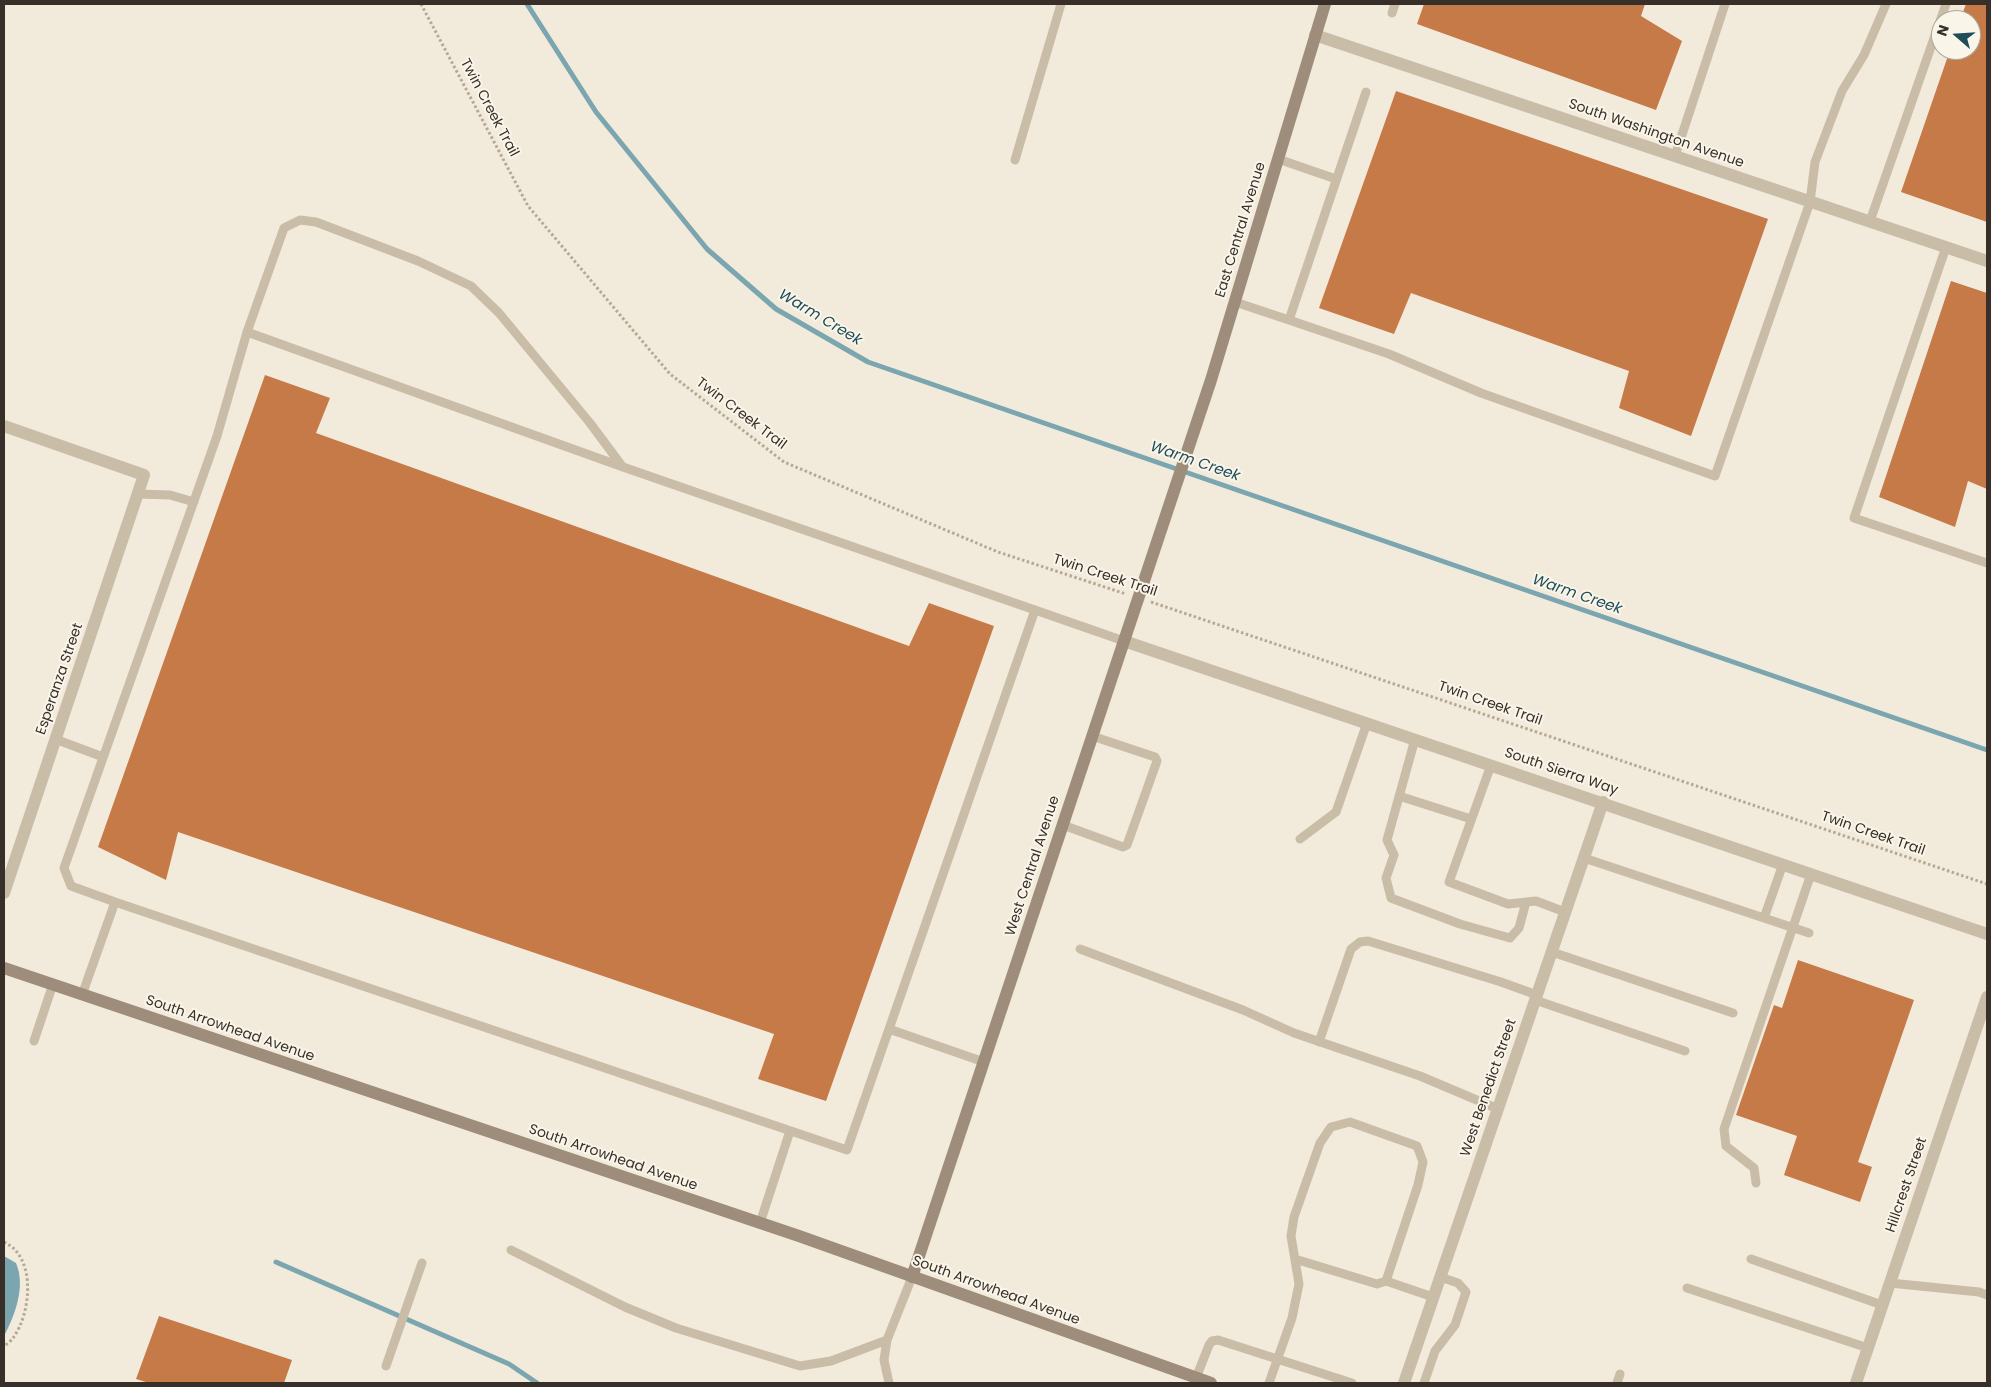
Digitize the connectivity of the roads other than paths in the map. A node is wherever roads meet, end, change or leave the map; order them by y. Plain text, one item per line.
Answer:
1 (1061, 4) edge
2 (1325, 4) edge
3 (1725, 4) edge
4 (1886, 4) edge
5 (1946, 4) edge
6 (1315, 35) junction
7 (1366, 92) dead end
8 (1675, 156) junction
9 (1278, 159) junction
10 (1015, 160) dead end
11 (1336, 179) junction
12 (1810, 202) junction
13 (1870, 221) junction
14 (1946, 247) junction
15 (1987, 261) edge
16 (1235, 302) junction
17 (1289, 320) junction
18 (246, 332) junction
19 (4, 426) edge
20 (1183, 464) joint
21 (623, 466) junction
22 (138, 494) junction
23 (194, 502) junction
24 (1987, 563) edge
25 (1035, 610) junction
26 (1124, 641) junction
27 (1367, 723) junction
28 (1092, 736) junction
29 (55, 739) junction
30 (1415, 739) junction
31 (103, 757) junction
32 (1491, 765) junction
33 (1399, 796) junction
34 (1603, 802) junction
35 (1471, 818) junction
36 (1063, 825) junction
37 (1300, 839) dead end
38 (1584, 858) junction
39 (1783, 864) junction
40 (1811, 874) junction
41 (4, 892) edge
42 (115, 902) junction
43 (1526, 902) junction
44 (1565, 912) junction
45 (1764, 918) junction
46 (1792, 928) junction
47 (1809, 933) dead end
48 (1987, 934) edge
49 (1080, 950) dead end
50 (1552, 952) junction
51 (4, 968) edge
52 (53, 984) junction
53 (82, 995) junction
54 (1987, 997) edge
55 (1536, 998) junction
56 (1733, 1013) dead end
57 (889, 1030) junction
58 (34, 1041) dead end
59 (1319, 1042) junction
60 (1685, 1051) dead end
61 (984, 1062) junction
62 (1498, 1108) junction
63 (790, 1131) junction
64 (1756, 1183) dead end
65 (760, 1223) junction
66 (510, 1250) dead end
67 (1750, 1259) dead end
68 (1295, 1260) junction
69 (422, 1263) dead end
70 (912, 1277) junction
71 (1440, 1277) junction
72 (1386, 1281) junction
73 (1890, 1283) junction
74 (1687, 1288) dead end
75 (1987, 1295) edge
76 (1433, 1297) junction
77 (1882, 1305) junction
78 (886, 1340) junction
79 (1868, 1348) junction
80 (1277, 1360) junction
81 (386, 1366) dead end
82 (1196, 1378) junction
83 (889, 1383) edge
84 (1211, 1383) edge
85 (1269, 1383) edge
86 (1352, 1383) edge
87 (1404, 1383) edge
88 (1424, 1383) edge
89 (1856, 1383) edge

1 - 10 lane
2 - 6 street, East Central Avenue
3 - 8 lane
4 - 12 lane
5 - 13 lane
6 - 8 street, South Washington Avenue
6 - 9 street, East Central Avenue
7 - 11 lane
8 - 12 street, South Washington Avenue
9 - 11 lane
9 - 16 street, East Central Avenue
11 - 17 lane
12 - 13 street, South Washington Avenue
12 - 17 lane
13 - 14 street, South Washington Avenue
14 - 15 street, South Washington Avenue
14 - 24 lane
16 - 17 lane
16 - 20 street, East Central Avenue
18 - 21 lane
18 - 21 lane
18 - 23 lane
19 - 22 street, Esperanza Street
20 - 26 street, West Central Avenue
21 - 25 lane
22 - 23 lane
22 - 29 street, Esperanza Street
23 - 31 lane
25 - 26 lane
25 - 57 lane
26 - 27 street, South Sierra Way
26 - 28 street, West Central Avenue
27 - 30 street, South Sierra Way
27 - 37 lane
28 - 36 street, West Central Avenue
28 - 36 lane
29 - 31 lane
29 - 41 street, Esperanza Street
30 - 32 street, South Sierra Way
30 - 33 lane
31 - 42 lane
32 - 34 street, South Sierra Way
32 - 35 lane
33 - 35 lane
33 - 43 lane
34 - 38 street, West Benedict Street
34 - 39 street, South Sierra Way
35 - 43 lane
36 - 61 street, West Central Avenue
38 - 44 street, West Benedict Street
38 - 45 lane
39 - 40 street, South Sierra Way
39 - 45 lane
40 - 46 lane
40 - 48 street, South Sierra Way
42 - 53 lane
42 - 63 lane
43 - 44 lane
44 - 50 street, West Benedict Street
45 - 46 lane
46 - 47 lane
46 - 64 lane
49 - 59 lane
50 - 55 street, West Benedict Street
50 - 56 lane
51 - 52 street, South Arrowhead Avenue
52 - 53 street, South Arrowhead Avenue
52 - 58 lane
53 - 65 street, South Arrowhead Avenue
54 - 73 street, Hillcrest Street
55 - 59 lane
55 - 60 lane
55 - 62 street, West Benedict Street
57 - 61 lane
57 - 63 lane
59 - 62 lane
61 - 70 street, West Central Avenue
62 - 71 street, West Benedict Street
63 - 65 lane
65 - 70 street, South Arrowhead Avenue
66 - 78 lane
67 - 77 lane
68 - 72 lane
68 - 72 lane
68 - 80 lane
69 - 81 lane
70 - 78 lane
70 - 82 street, South Arrowhead Avenue
71 - 76 street, West Benedict Street
71 - 88 lane
72 - 76 lane
73 - 75 lane
73 - 77 street, Hillcrest Street
74 - 79 lane
76 - 87 street, West Benedict Street
77 - 79 street, Hillcrest Street
78 - 83 lane
79 - 89 street, Hillcrest Street
80 - 82 lane
80 - 85 lane
80 - 86 lane
82 - 84 street, South Arrowhead Avenue

